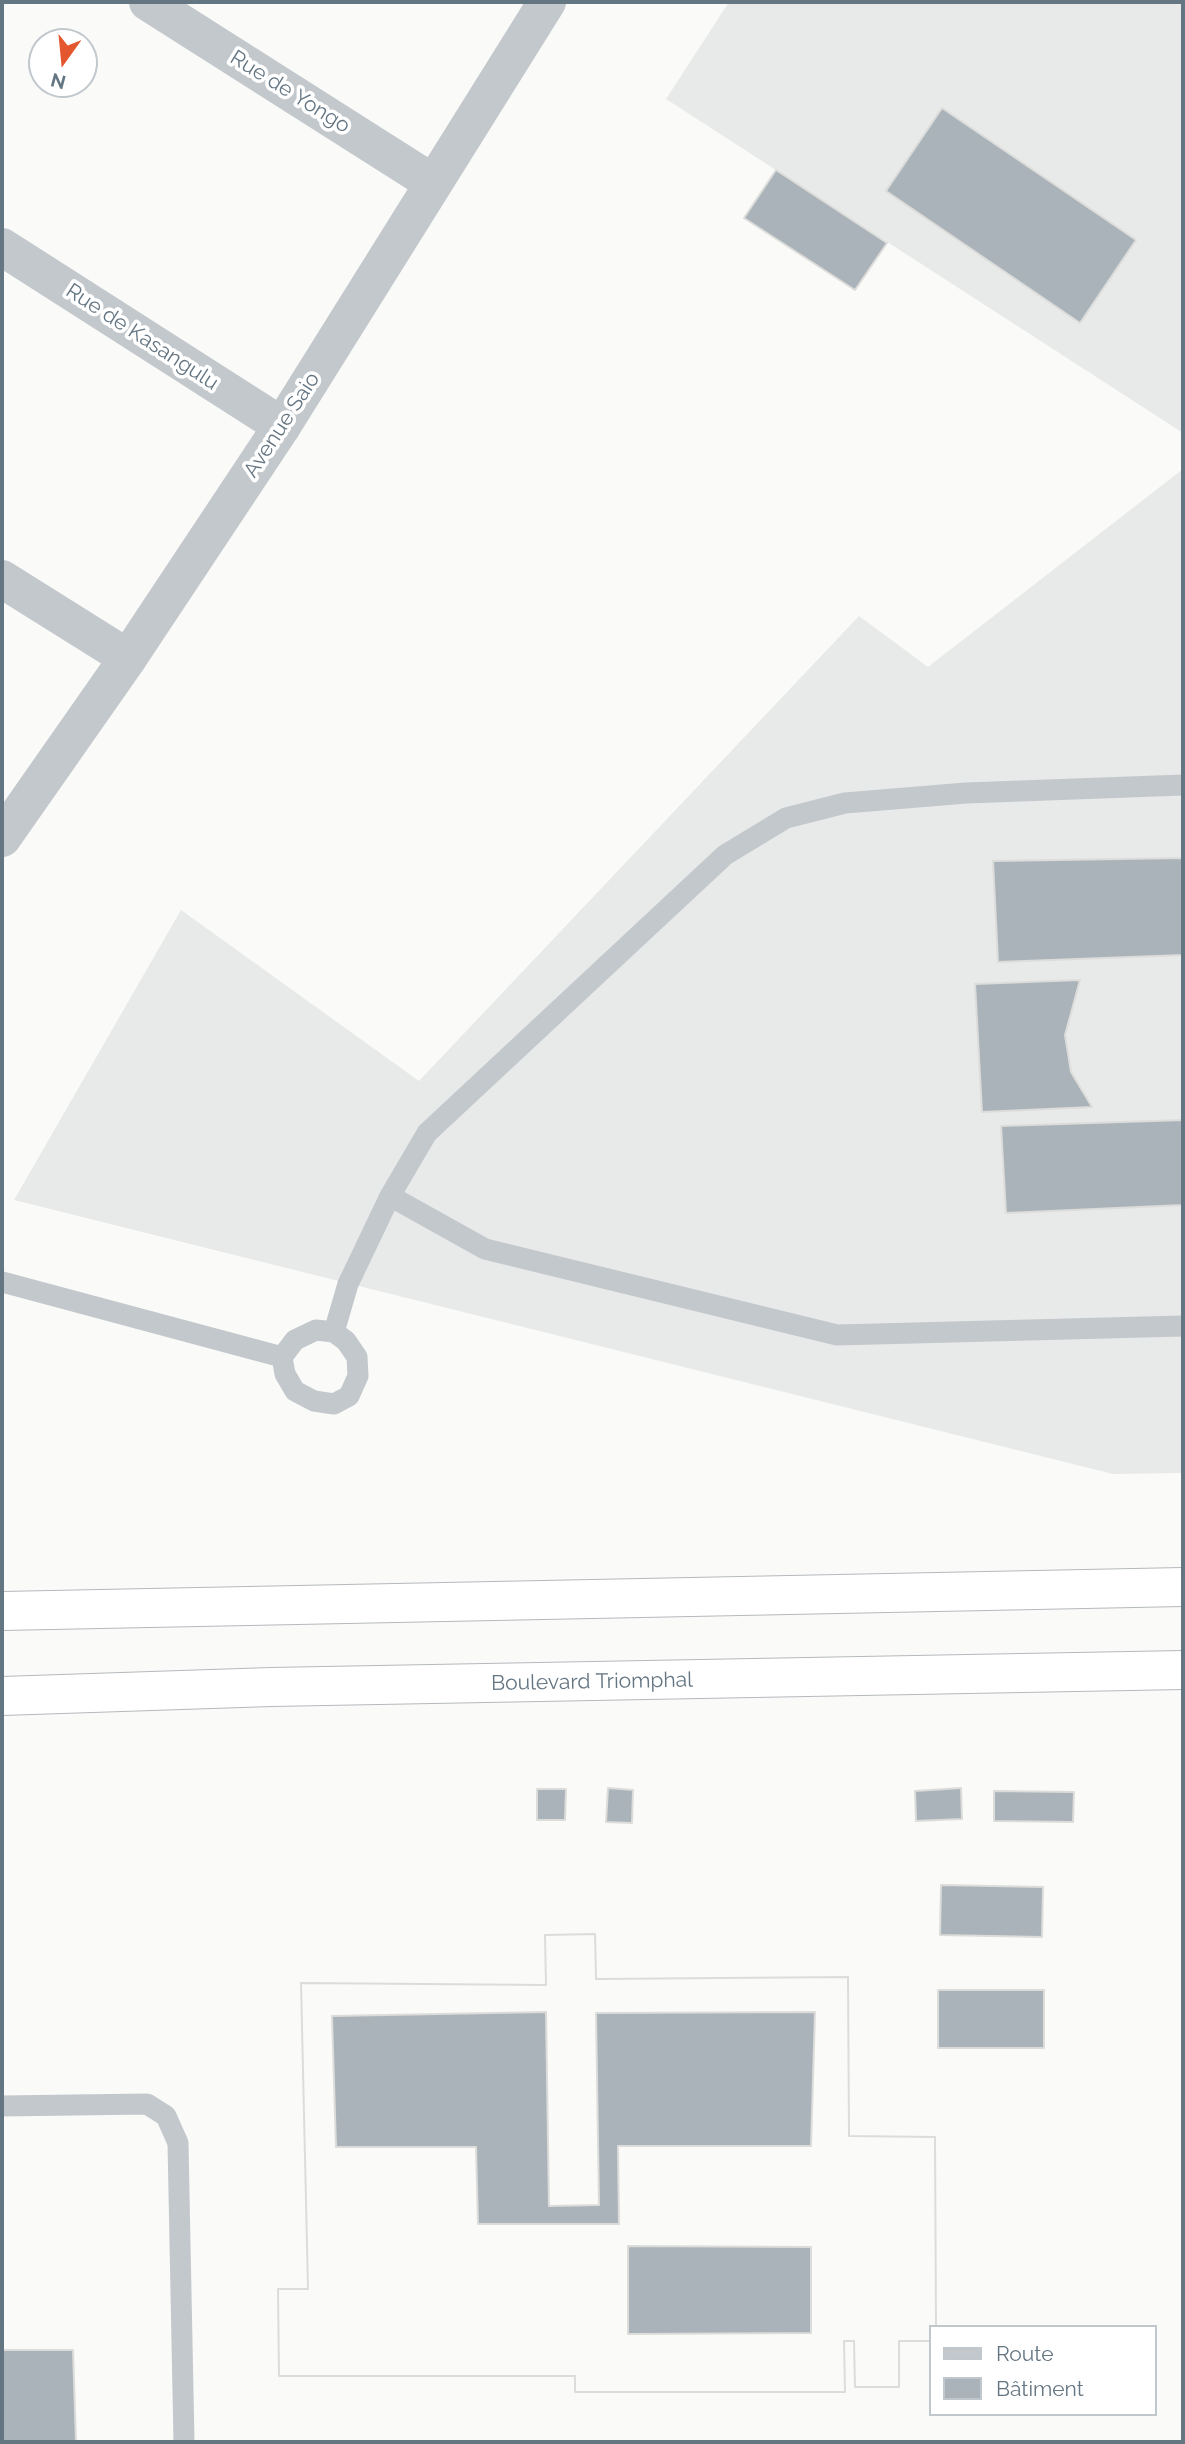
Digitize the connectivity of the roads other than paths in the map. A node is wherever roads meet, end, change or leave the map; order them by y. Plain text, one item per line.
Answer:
1 (148, 2) edge
2 (547, 2) edge
3 (433, 183) junction
4 (2, 247) edge
5 (282, 426) junction
6 (2, 579) edge
7 (128, 658) junction
8 (1183, 785) edge
9 (2, 838) edge
10 (390, 1196) junction
11 (2, 1282) edge
12 (1183, 1326) edge
13 (325, 1331) junction
14 (282, 1357) junction
15 (1183, 1587) edge
16 (2, 1611) edge
17 (1183, 1670) edge
18 (2, 1696) edge
19 (2, 2106) edge
20 (184, 2442) edge

1 - 3 street, Rue de Yongo
2 - 3 street, Avenue Saio
3 - 5 street, Avenue Saio
4 - 5 street, Rue de Kasangulu
5 - 7 street, Avenue Saio
6 - 7 street
7 - 9 street, Avenue Saio
8 - 10 lane
10 - 12 lane
10 - 13 lane
11 - 14 lane
13 - 14 lane
13 - 14 lane
15 - 16 highway
17 - 18 highway, Boulevard Triomphal
19 - 20 lane

